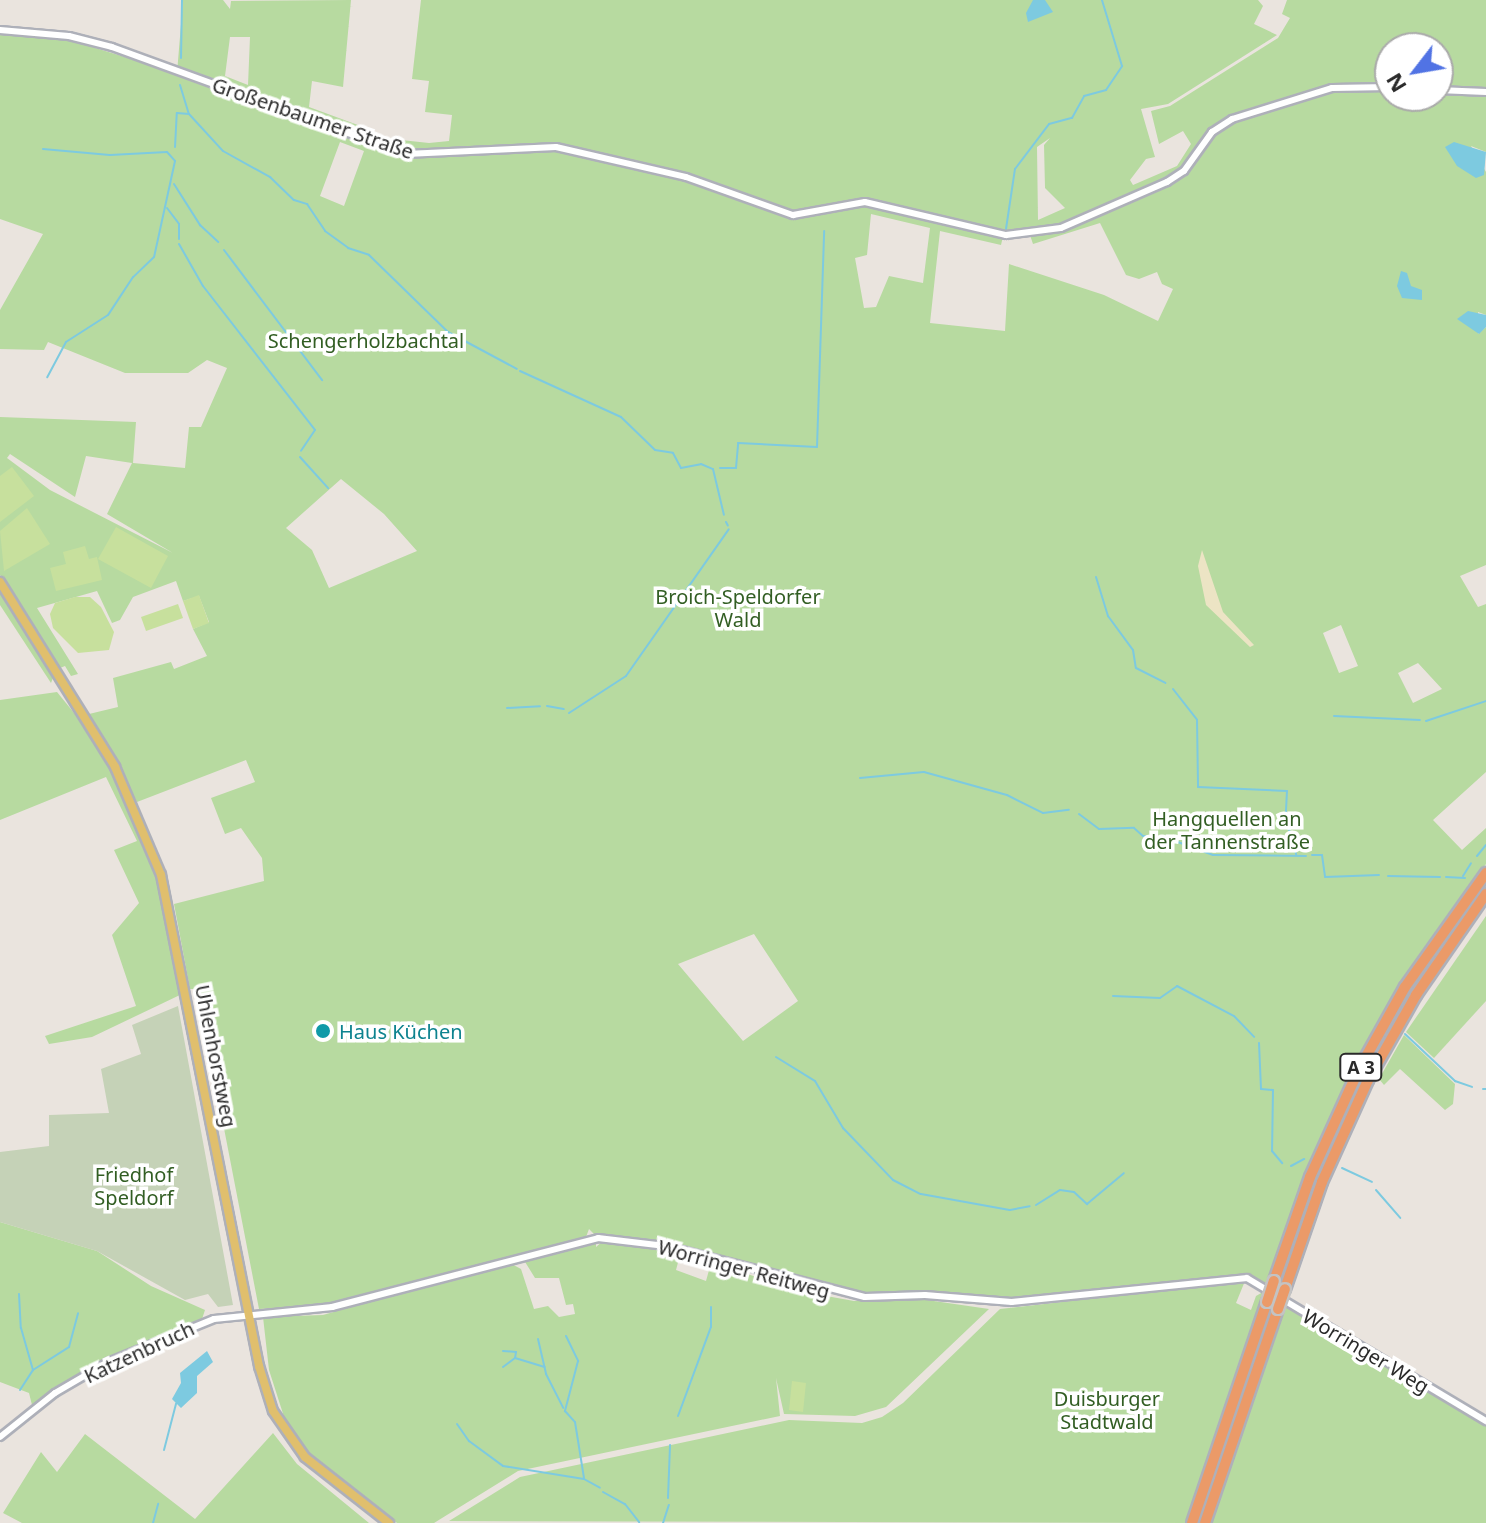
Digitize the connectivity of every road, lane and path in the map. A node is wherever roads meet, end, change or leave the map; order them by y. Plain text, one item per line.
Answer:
1 (0, 30) edge
2 (1374, 87) edge
3 (1454, 91) edge
4 (1486, 92) edge
5 (0, 582) edge
6 (1486, 873) edge
7 (1486, 894) edge
8 (1247, 1278) joint
9 (248, 1313) junction
10 (1486, 1421) edge
11 (0, 1437) edge
12 (389, 1523) edge
13 (1192, 1523) edge
14 (1205, 1523) edge

1 - 2 street, Großenbaumer Straße
3 - 4 street
5 - 9 main road, Uhlenhorstweg
6 - 13 highway, A 3, bridge
7 - 14 highway, A 3, bridge
8 - 9 street, Worringer Reitweg
8 - 10 street, Worringer Weg
9 - 11 street, Katzenbruch
9 - 12 main road, Uhlenhorstweg

